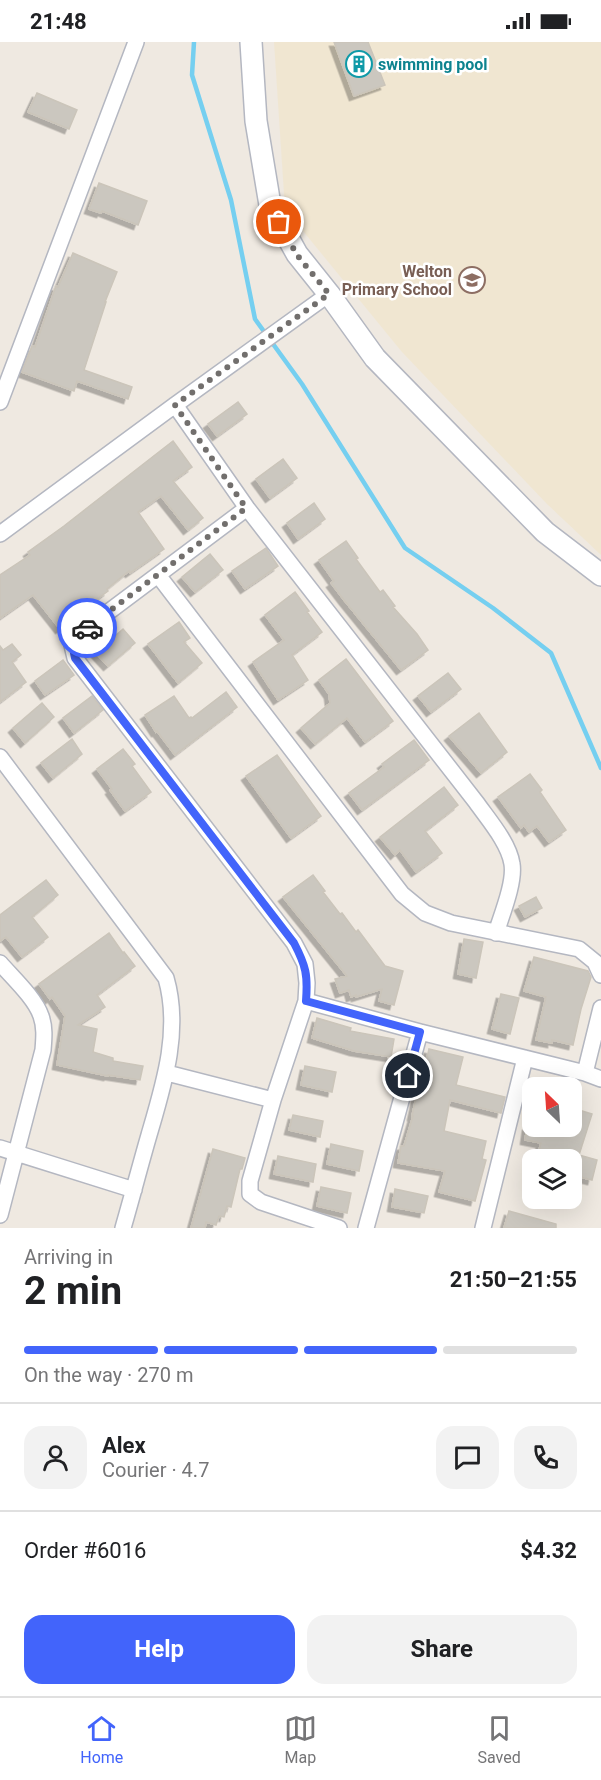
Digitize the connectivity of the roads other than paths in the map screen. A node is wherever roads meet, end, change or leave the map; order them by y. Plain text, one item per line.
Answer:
1 (136, 42) edge
2 (251, 42) edge
3 (329, 294) junction
4 (0, 402) edge
5 (175, 405) junction
6 (246, 508) junction
7 (0, 534) edge
8 (158, 575) junction
9 (601, 575) edge
10 (0, 757) edge
11 (496, 933) junction
12 (0, 963) edge
13 (601, 975) edge
14 (306, 1001) junction
15 (601, 1008) edge
16 (420, 1032) junction
17 (525, 1058) junction
18 (167, 1073) junction
19 (585, 1073) junction
20 (601, 1079) edge
21 (273, 1100) junction
22 (0, 1148) edge
23 (16, 1153) junction
24 (134, 1190) junction
25 (0, 1215) edge
26 (123, 1228) edge
27 (339, 1228) edge
28 (366, 1228) edge
29 (483, 1228) edge

1 - 4 street
2 - 3 street
3 - 5 street
3 - 9 street
5 - 6 street
5 - 7 street
6 - 8 street
6 - 11 street
8 - 11 street
8 - 14 street
10 - 18 street
11 - 13 street
12 - 23 street
14 - 16 street
14 - 21 street
15 - 19 street
16 - 17 street
16 - 28 street
17 - 19 street
17 - 29 street
18 - 21 street
18 - 24 street
19 - 20 street
21 - 27 street
22 - 23 street
23 - 24 street
23 - 25 street
24 - 26 street

